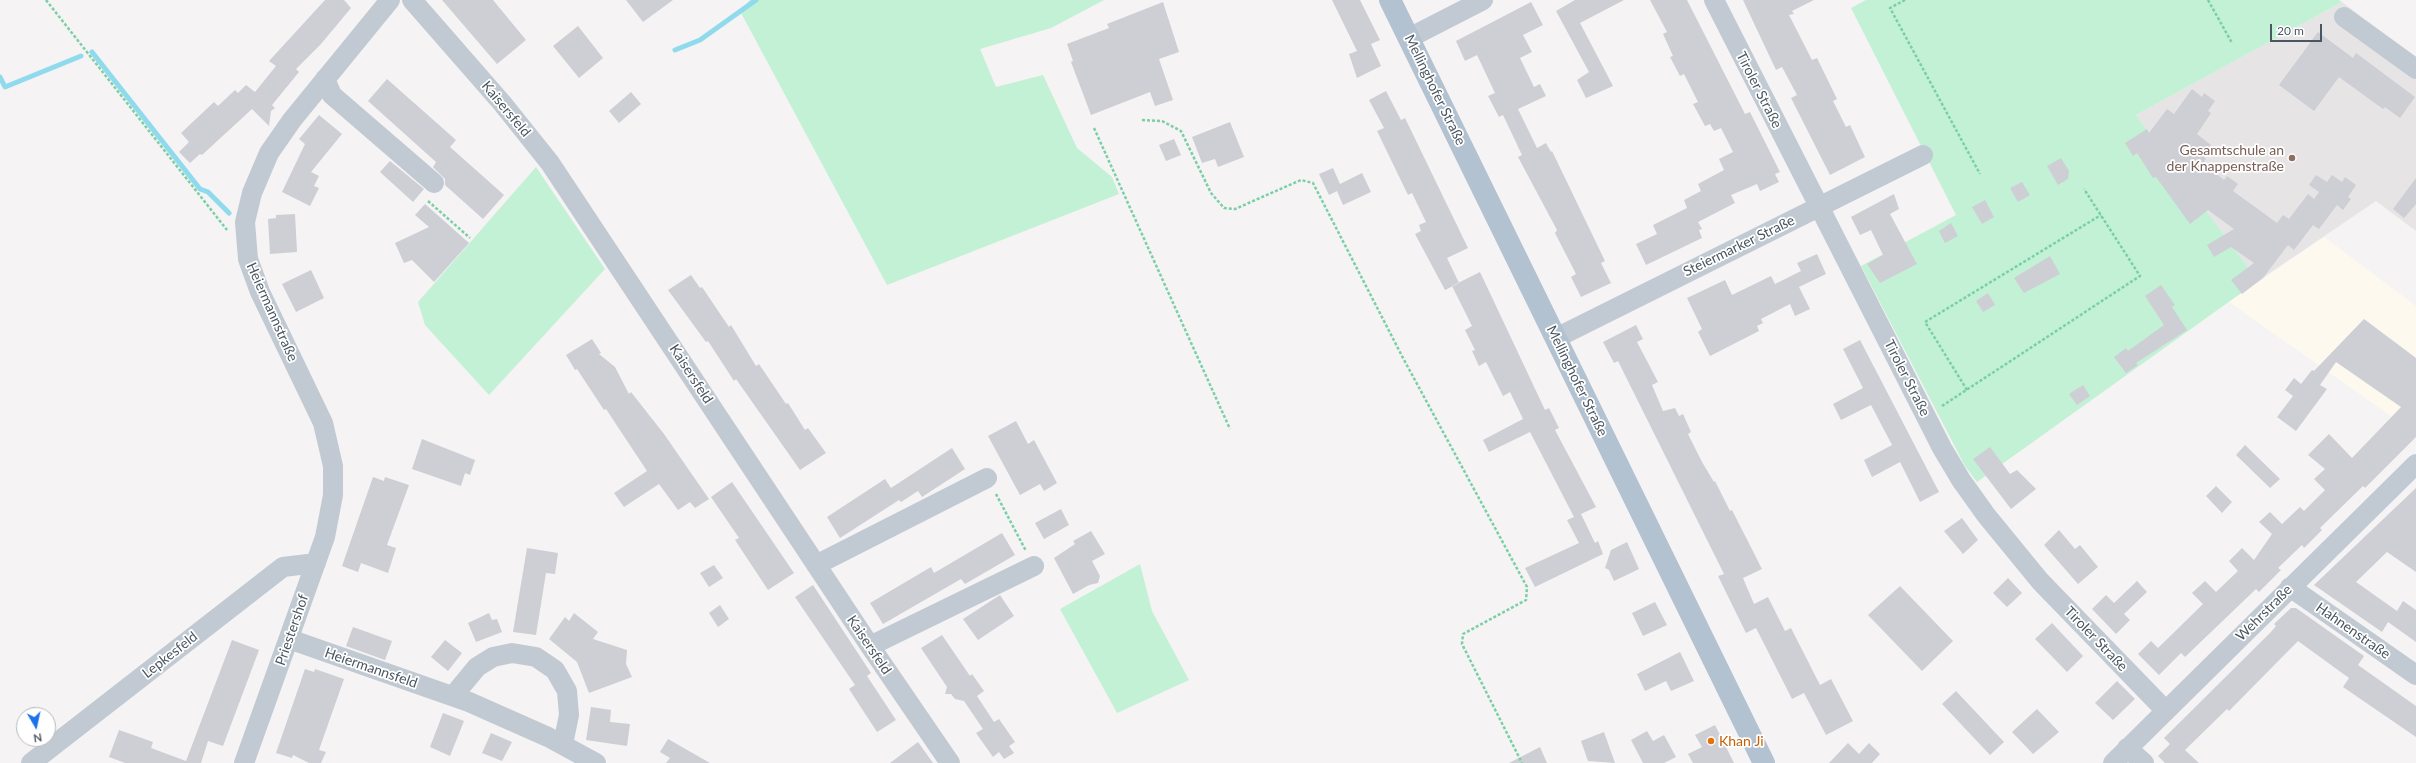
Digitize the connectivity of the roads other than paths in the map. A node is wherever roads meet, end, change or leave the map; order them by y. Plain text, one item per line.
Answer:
1 (390, 0) edge
2 (412, 0) edge
3 (1390, 0) edge
4 (1483, 0) edge
5 (1714, 0) edge
6 (2344, 17) dead end
7 (1409, 38) junction
8 (2416, 70) edge
9 (325, 79) junction
10 (1923, 155) dead end
11 (428, 190) road end
12 (1818, 207) junction
13 (1556, 338) junction
14 (2416, 464) edge
15 (987, 478) road end
16 (333, 495) joint
17 (316, 562) junction
18 (816, 565) junction
19 (1034, 566) road end
20 (2290, 587) junction
21 (289, 639) junction
22 (870, 646) junction
23 (2416, 675) edge
24 (452, 696) junction
25 (2166, 711) junction
26 (562, 744) junction
27 (2127, 748) junction
28 (31, 763) edge
29 (244, 763) edge
30 (596, 763) edge
31 (950, 763) edge
32 (1764, 763) edge
33 (2113, 763) edge
34 (2144, 763) edge

1 - 9 street, Heiermannstraße
2 - 18 street, Kaisersfeld
3 - 7 main road, Mellinghofer Straße
4 - 7 street
5 - 12 street, Tiroler Straße
6 - 8 street
7 - 13 main road, Mellinghofer Straße
9 - 11 street
9 - 16 street, Heiermannstraße
10 - 12 street, Steiermarker Straße
12 - 13 street, Steiermarker Straße
12 - 25 street, Tiroler Straße
13 - 32 main road, Mellinghofer Straße
14 - 20 street, Wehrstraße
15 - 18 street
16 - 17 street, Priestershof
17 - 21 street, Priestershof
17 - 28 street, Lepkesfeld
18 - 22 street, Kaisersfeld
19 - 22 street
20 - 23 street, Hahnenstraße
20 - 25 street, Wehrstraße
21 - 24 street, Heiermannsfeld
21 - 29 street, Priestershof
22 - 31 street, Kaisersfeld
24 - 26 street, Heiermannsfeld
24 - 26 street
25 - 27 street, Wehrstraße
26 - 30 street, Heiermannsfeld
27 - 33 street, Wehrstraße
27 - 34 street

